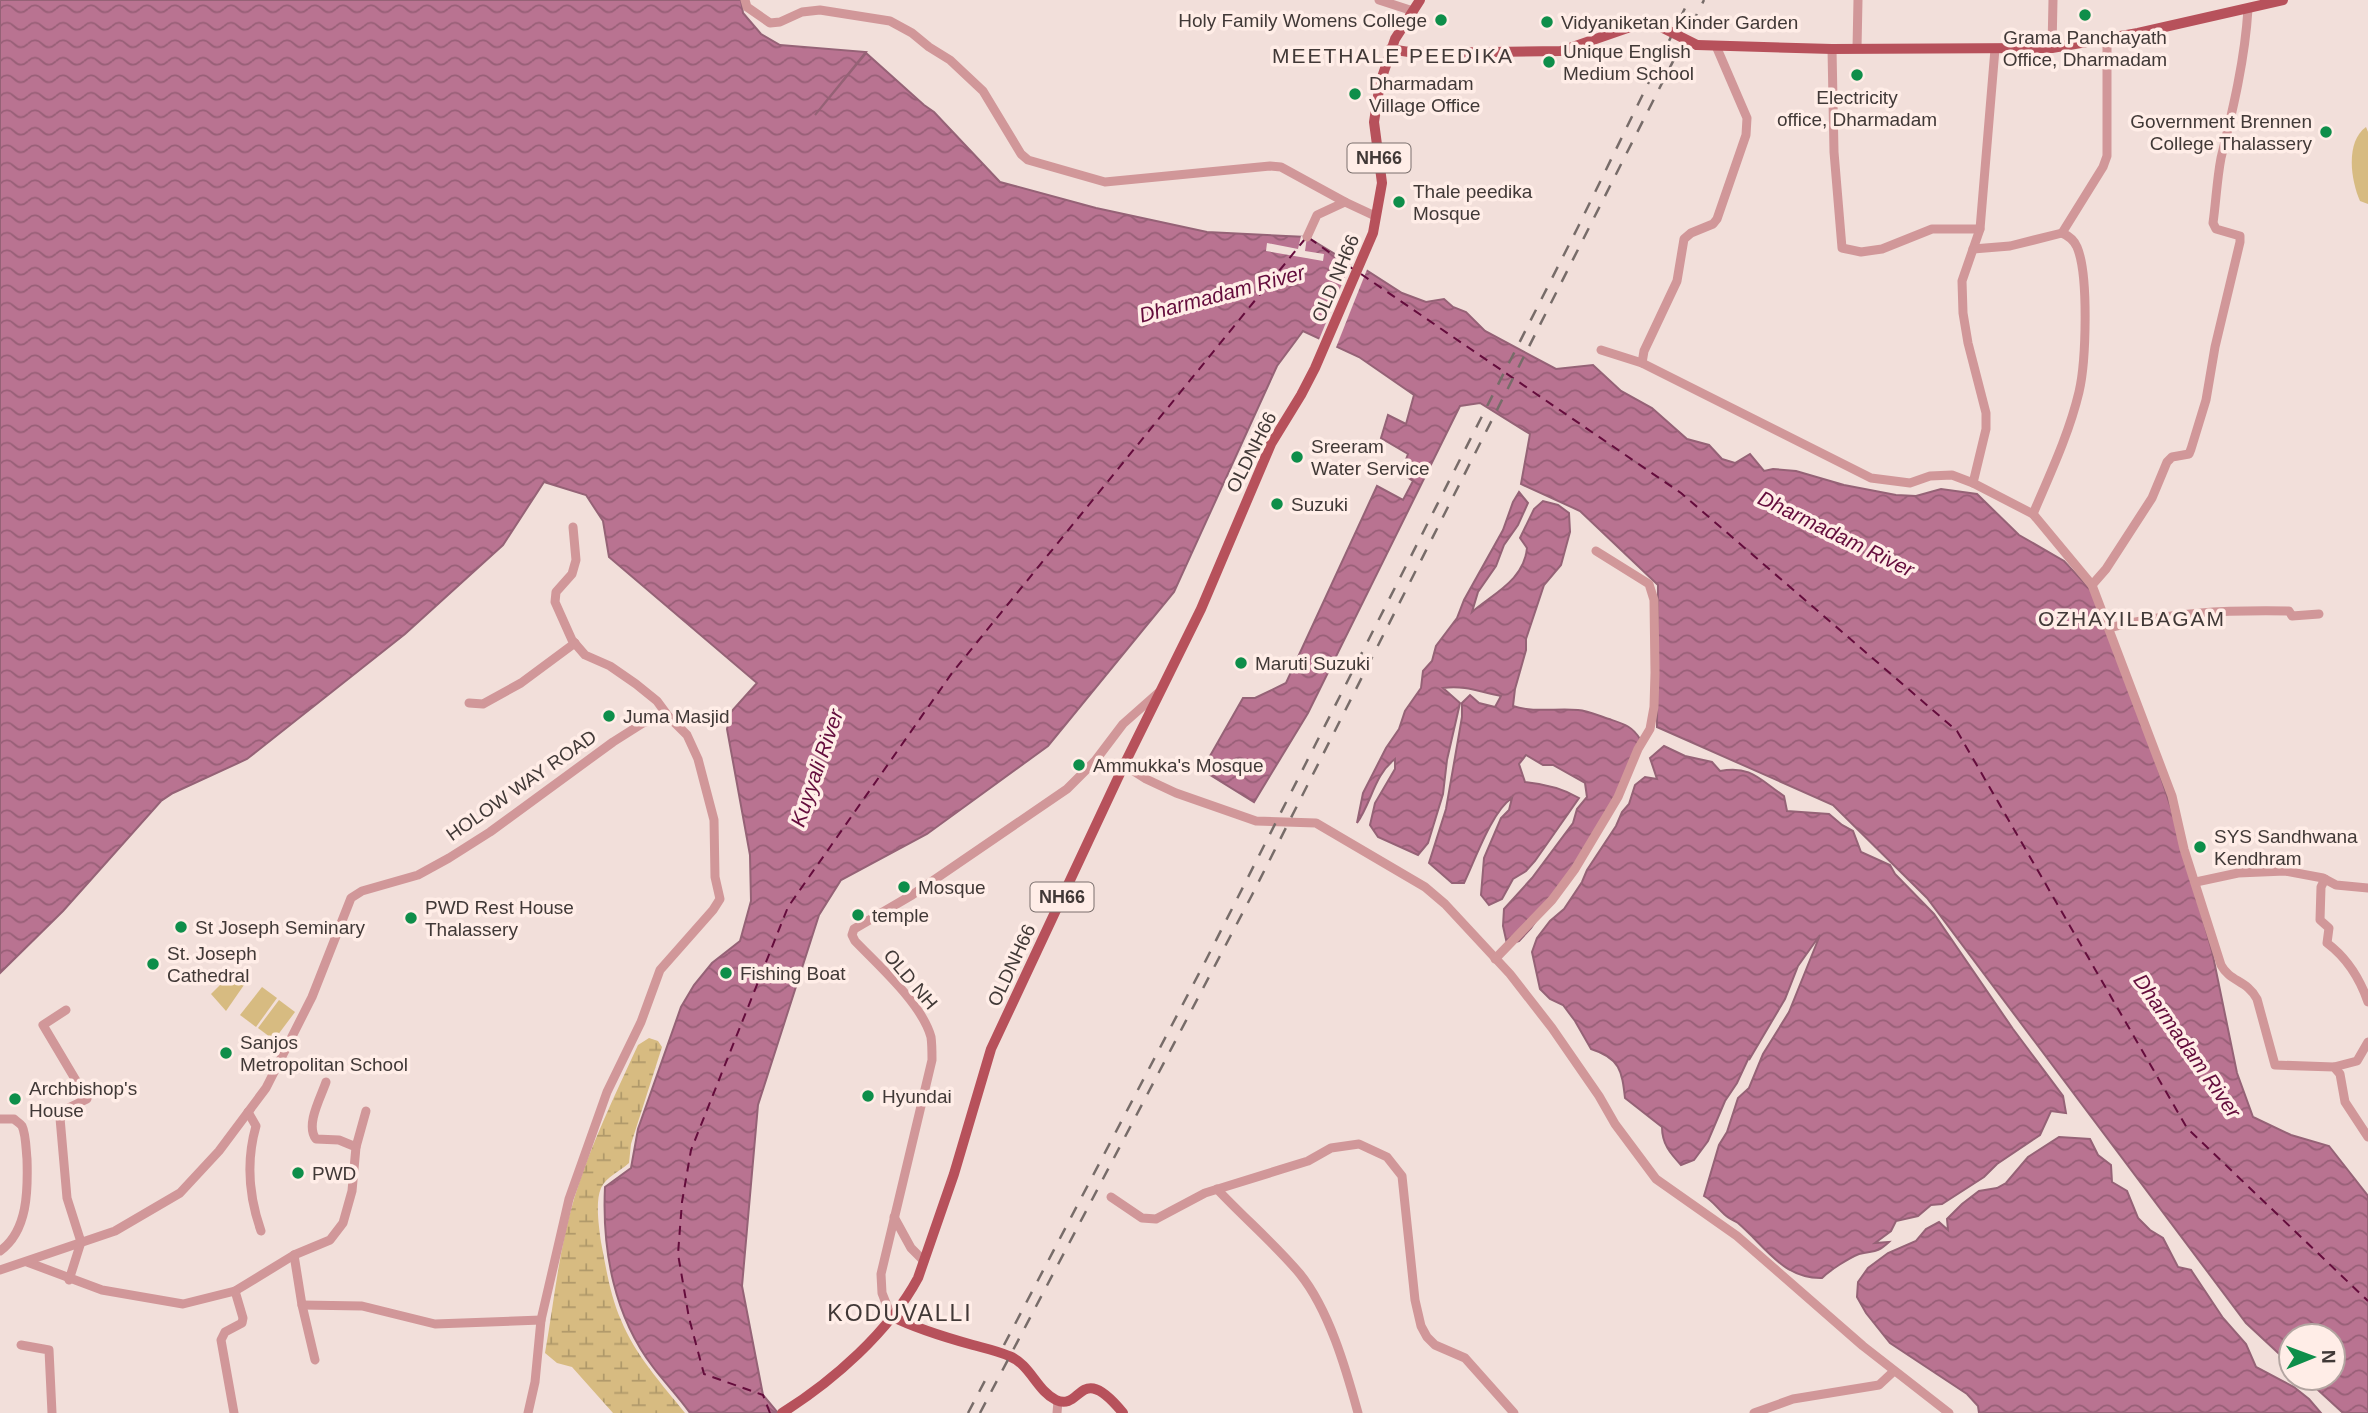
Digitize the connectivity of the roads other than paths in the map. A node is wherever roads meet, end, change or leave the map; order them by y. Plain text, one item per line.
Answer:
1 (745, 0) edge
2 (1379, 0) edge
3 (1420, 0) edge
4 (1858, 0) edge
5 (2053, 0) edge
6 (2283, 0) edge
7 (2248, 9) junction
8 (1413, 11) junction
9 (2107, 39) junction
10 (1716, 47) junction
11 (1857, 48) junction
12 (2052, 48) junction
13 (1390, 49) junction
14 (1832, 49) junction
15 (1995, 49) junction
16 (1345, 202) junction
17 (1375, 216) junction
18 (1980, 229) junction
19 (2062, 233) junction
20 (1307, 237) dead end
21 (1973, 249) junction
22 (1601, 350) dead end
23 (1642, 363) junction
24 (1315, 368) joint
25 (1973, 483) junction
26 (2033, 514) junction
27 (573, 527) dead end
28 (1596, 551) dead end
29 (2092, 585) junction
30 (2319, 614) dead end
31 (2109, 628) junction
32 (575, 643) junction
33 (1162, 690) junction
34 (469, 703) dead end
35 (668, 716) junction
36 (1124, 765) junction
37 (2325, 879) junction
38 (2196, 882) junction
39 (2368, 888) edge
40 (1495, 959) junction
41 (2368, 1003) edge
42 (65, 1010) dead end
43 (2368, 1042) edge
44 (2334, 1067) junction
45 (326, 1082) dead end
46 (366, 1111) dead end
47 (248, 1112) junction
48 (0, 1119) edge
49 (2368, 1137) edge
50 (356, 1147) junction
51 (1217, 1189) junction
52 (1111, 1197) dead end
53 (894, 1217) junction
54 (261, 1231) dead end
55 (81, 1242) junction
56 (0, 1251) edge
57 (294, 1255) junction
58 (27, 1262) junction
59 (924, 1262) junction
60 (0, 1270) edge
61 (69, 1280) junction
62 (235, 1291) junction
63 (302, 1305) junction
64 (891, 1316) junction
65 (541, 1320) junction
66 (21, 1345) dead end
67 (315, 1360) dead end
68 (1894, 1371) junction
69 (1058, 1401) junction
70 (52, 1413) edge
71 (234, 1413) edge
72 (528, 1413) edge
73 (782, 1413) edge
74 (1057, 1413) edge
75 (1123, 1413) edge
76 (1358, 1413) edge
77 (1514, 1413) edge
78 (1754, 1413) edge
79 (1949, 1413) edge

1 - 16 street
2 - 8 street
3 - 8 main road, OLD NH66 / NH66
4 - 11 street
5 - 12 street
6 - 7 main road
7 - 9 main road
7 - 29 street
8 - 13 main road, OLD NH66 / NH66
9 - 12 main road
9 - 19 street
10 - 13 main road, bridge
10 - 14 main road
10 - 23 street
11 - 14 main road
11 - 15 main road
12 - 15 main road
13 - 17 main road, OLD NH66 / NH66
14 - 18 street
15 - 18 street
16 - 17 street
16 - 20 street
17 - 24 main road, OLD NH66 / NH66
18 - 21 street
19 - 21 street
19 - 26 street
21 - 25 street
22 - 23 street
23 - 25 street
24 - 33 main road, OLDNH66 / NH66
25 - 26 street
26 - 29 street
27 - 32 street
28 - 40 street
29 - 31 street
30 - 31 street
31 - 38 street
32 - 34 street
32 - 35 street
33 - 36 main road, OLDNH66 / NH66
33 - 53 street, OLD NH
35 - 47 street, HOLOW WAY ROAD
35 - 65 street
36 - 40 street
36 - 59 main road, OLDNH66 / NH66
37 - 38 street
37 - 39 street
37 - 41 street
38 - 44 street
40 - 68 street
42 - 55 street
43 - 44 street
44 - 49 street
45 - 50 street
46 - 50 street
47 - 54 street
47 - 55 street, HOLOW WAY ROAD
48 - 56 street
50 - 57 street
51 - 52 street
51 - 76 street
51 - 77 street
53 - 59 street
53 - 64 street, OLD NH
55 - 58 street, HOLOW WAY ROAD
55 - 61 street
57 - 62 street
57 - 63 street
58 - 60 street, HOLOW WAY ROAD
58 - 61 street
59 - 64 main road, OLDNH66 / NH66
61 - 62 street
62 - 71 street
63 - 65 street
63 - 67 street
64 - 69 main road
64 - 73 main road, OLDNH66 / NH66
65 - 72 street
66 - 70 street
68 - 78 street
68 - 79 street
69 - 74 street
69 - 75 main road

